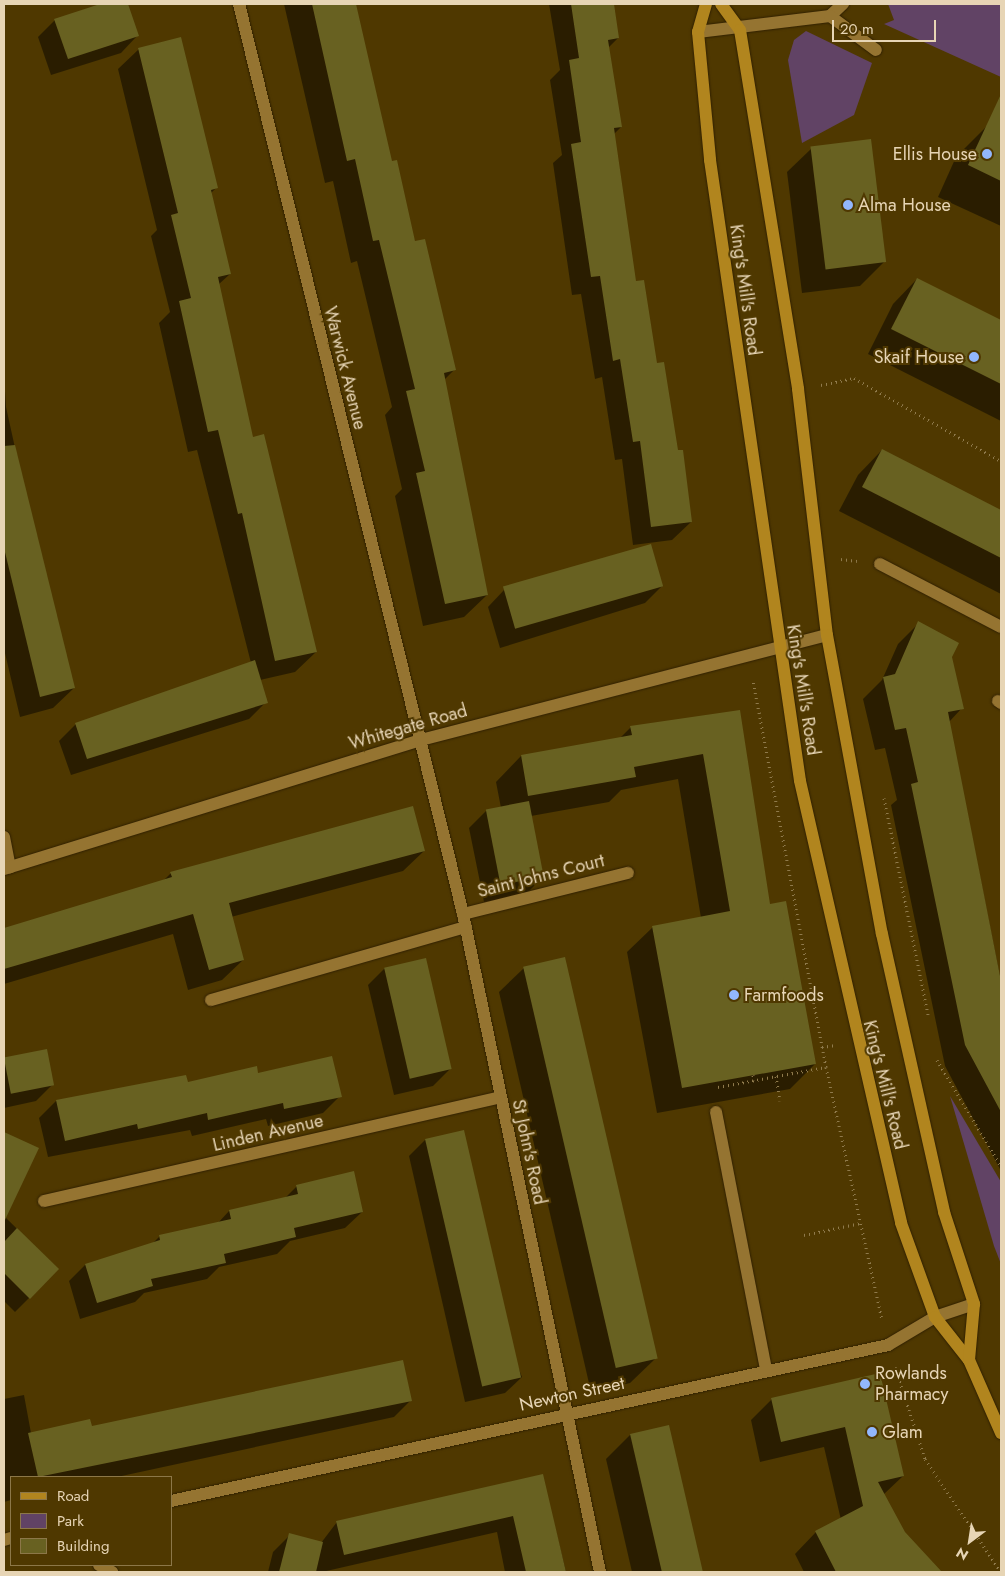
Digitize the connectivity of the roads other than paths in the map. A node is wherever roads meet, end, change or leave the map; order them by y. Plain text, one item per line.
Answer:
1 (239, 4) edge
2 (706, 4) edge
3 (722, 4) edge
4 (843, 4) edge
5 (830, 16) junction
6 (740, 30) junction
7 (698, 32) junction
8 (876, 50) dead end
9 (880, 564) road end
10 (1001, 627) edge
11 (827, 635) junction
12 (778, 648) junction
13 (417, 741) junction
14 (4, 837) edge
15 (7, 868) edge
16 (628, 873) dead end
17 (463, 914) junction
18 (466, 927) junction
19 (211, 1000) dead end
20 (499, 1098) junction
21 (716, 1112) road end
22 (44, 1201) dead end
23 (974, 1304) junction
24 (935, 1317) junction
25 (968, 1360) junction
26 (766, 1370) junction
27 (565, 1413) junction
28 (1001, 1433) edge
29 (172, 1502) edge
30 (101, 1566) edge
31 (112, 1572) edge
32 (600, 1572) edge

1 - 13 street, Warwick Avenue
2 - 7 main road, King's Mill's Road
3 - 6 main road, King's Mill's Road
4 - 5 street
5 - 6 street
5 - 8 street
6 - 7 street
6 - 11 main road, King's Mill's Road
7 - 12 main road, King's Mill's Road
9 - 10 street
11 - 12 street, Whitegate Road
11 - 23 main road, King's Mill's Road
12 - 13 street, Whitegate Road
12 - 24 main road, King's Mill's Road
13 - 15 street, Whitegate Road
13 - 17 street, St John's Road
14 - 15 street
16 - 17 street, Saint Johns Court
17 - 18 street, St John's Road
18 - 19 street
18 - 20 street, St John's Road
20 - 22 street, Linden Avenue
20 - 27 street, St John's Road
21 - 26 street
23 - 24 street, Newton Street
23 - 25 main road, King's Mill's Road
24 - 25 main road, King's Mill's Road
24 - 26 street, Newton Street
25 - 28 main road, King's Mill's Road
26 - 27 street, Newton Street
27 - 29 street, Newton Street
27 - 32 street, St John's Road
30 - 31 street

